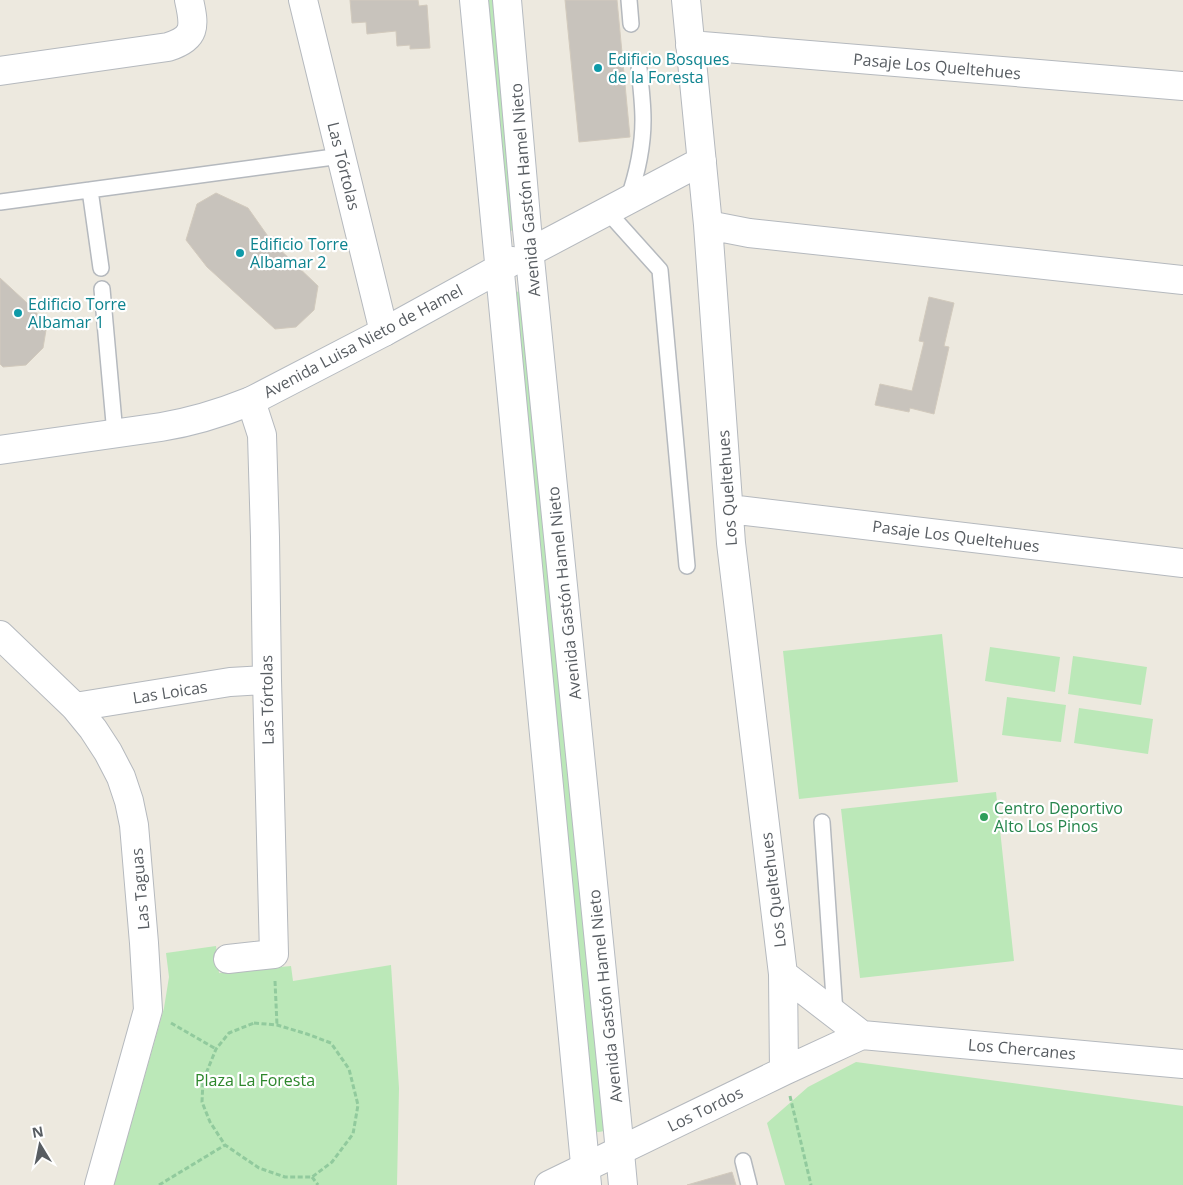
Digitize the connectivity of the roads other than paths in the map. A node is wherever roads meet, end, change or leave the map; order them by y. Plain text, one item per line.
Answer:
1 (189, 0) edge
2 (303, 0) edge
3 (474, 0) edge
4 (507, 0) edge
5 (629, 0) edge
6 (686, 0) edge
7 (631, 24) dead end
8 (690, 45) junction
9 (639, 69) dead end
10 (0, 71) edge
11 (1183, 86) edge
12 (341, 156) junction
13 (702, 161) junction
14 (90, 190) junction
15 (0, 202) edge
16 (617, 206) junction
17 (708, 225) junction
18 (530, 252) junction
19 (100, 268) dead end
20 (499, 268) junction
21 (1183, 280) edge
22 (102, 289) dead end
23 (384, 332) junction
24 (251, 401) junction
25 (116, 434) junction
26 (0, 450) edge
27 (729, 509) junction
28 (1183, 564) edge
29 (687, 566) dead end
30 (0, 635) edge
31 (267, 680) junction
32 (74, 707) junction
33 (822, 822) dead end
34 (228, 959) dead end
35 (783, 974) junction
36 (834, 1013) junction
37 (862, 1035) junction
38 (1183, 1064) edge
39 (784, 1071) junction
40 (620, 1150) junction
41 (743, 1161) dead end
42 (586, 1176) edge
43 (99, 1185) edge
44 (549, 1185) edge
45 (623, 1185) edge
46 (749, 1185) edge

1 - 10 street
2 - 12 street, Las Tórtolas
3 - 20 street, Avenida Gastón Hamel Nieto
4 - 18 street, Avenida Gastón Hamel Nieto
5 - 7 lane
6 - 8 street, Los Queltehues
8 - 11 street, Pasaje Los Queltehues
8 - 13 street, Los Queltehues
9 - 16 lane
12 - 14 lane
12 - 23 street, Las Tórtolas
13 - 16 street, Avenida Luisa Nieto de Hamel
13 - 17 street, Los Queltehues
14 - 15 lane
14 - 19 lane
16 - 18 street, Avenida Luisa Nieto de Hamel
16 - 29 lane
17 - 21 street
17 - 27 street, Los Queltehues
18 - 20 street, Avenida Luisa Nieto de Hamel
18 - 40 street, Avenida Gastón Hamel Nieto
20 - 23 street, Avenida Luisa Nieto de Hamel
20 - 42 street, Avenida Gastón Hamel Nieto
22 - 25 lane
23 - 24 street, Avenida Luisa Nieto de Hamel
24 - 25 street, Avenida Luisa Nieto de Hamel
24 - 31 street, Las Tórtolas
25 - 26 street, Avenida Luisa Nieto de Hamel
27 - 28 street, Pasaje Los Queltehues
27 - 35 street, Los Queltehues
30 - 32 street, Las Taguas
31 - 32 street, Las Loicas
31 - 34 street, Las Tórtolas
32 - 43 street, Las Taguas
33 - 36 lane
35 - 36 street
35 - 39 street, Los Queltehues
36 - 37 street
37 - 38 street, Los Chercanes
37 - 39 street, Los Tordos
39 - 40 street, Los Tordos
40 - 42 street, Los Tordos
40 - 45 street, Avenida Gastón Hamel Nieto
41 - 46 lane
42 - 44 street, Los Tordos

